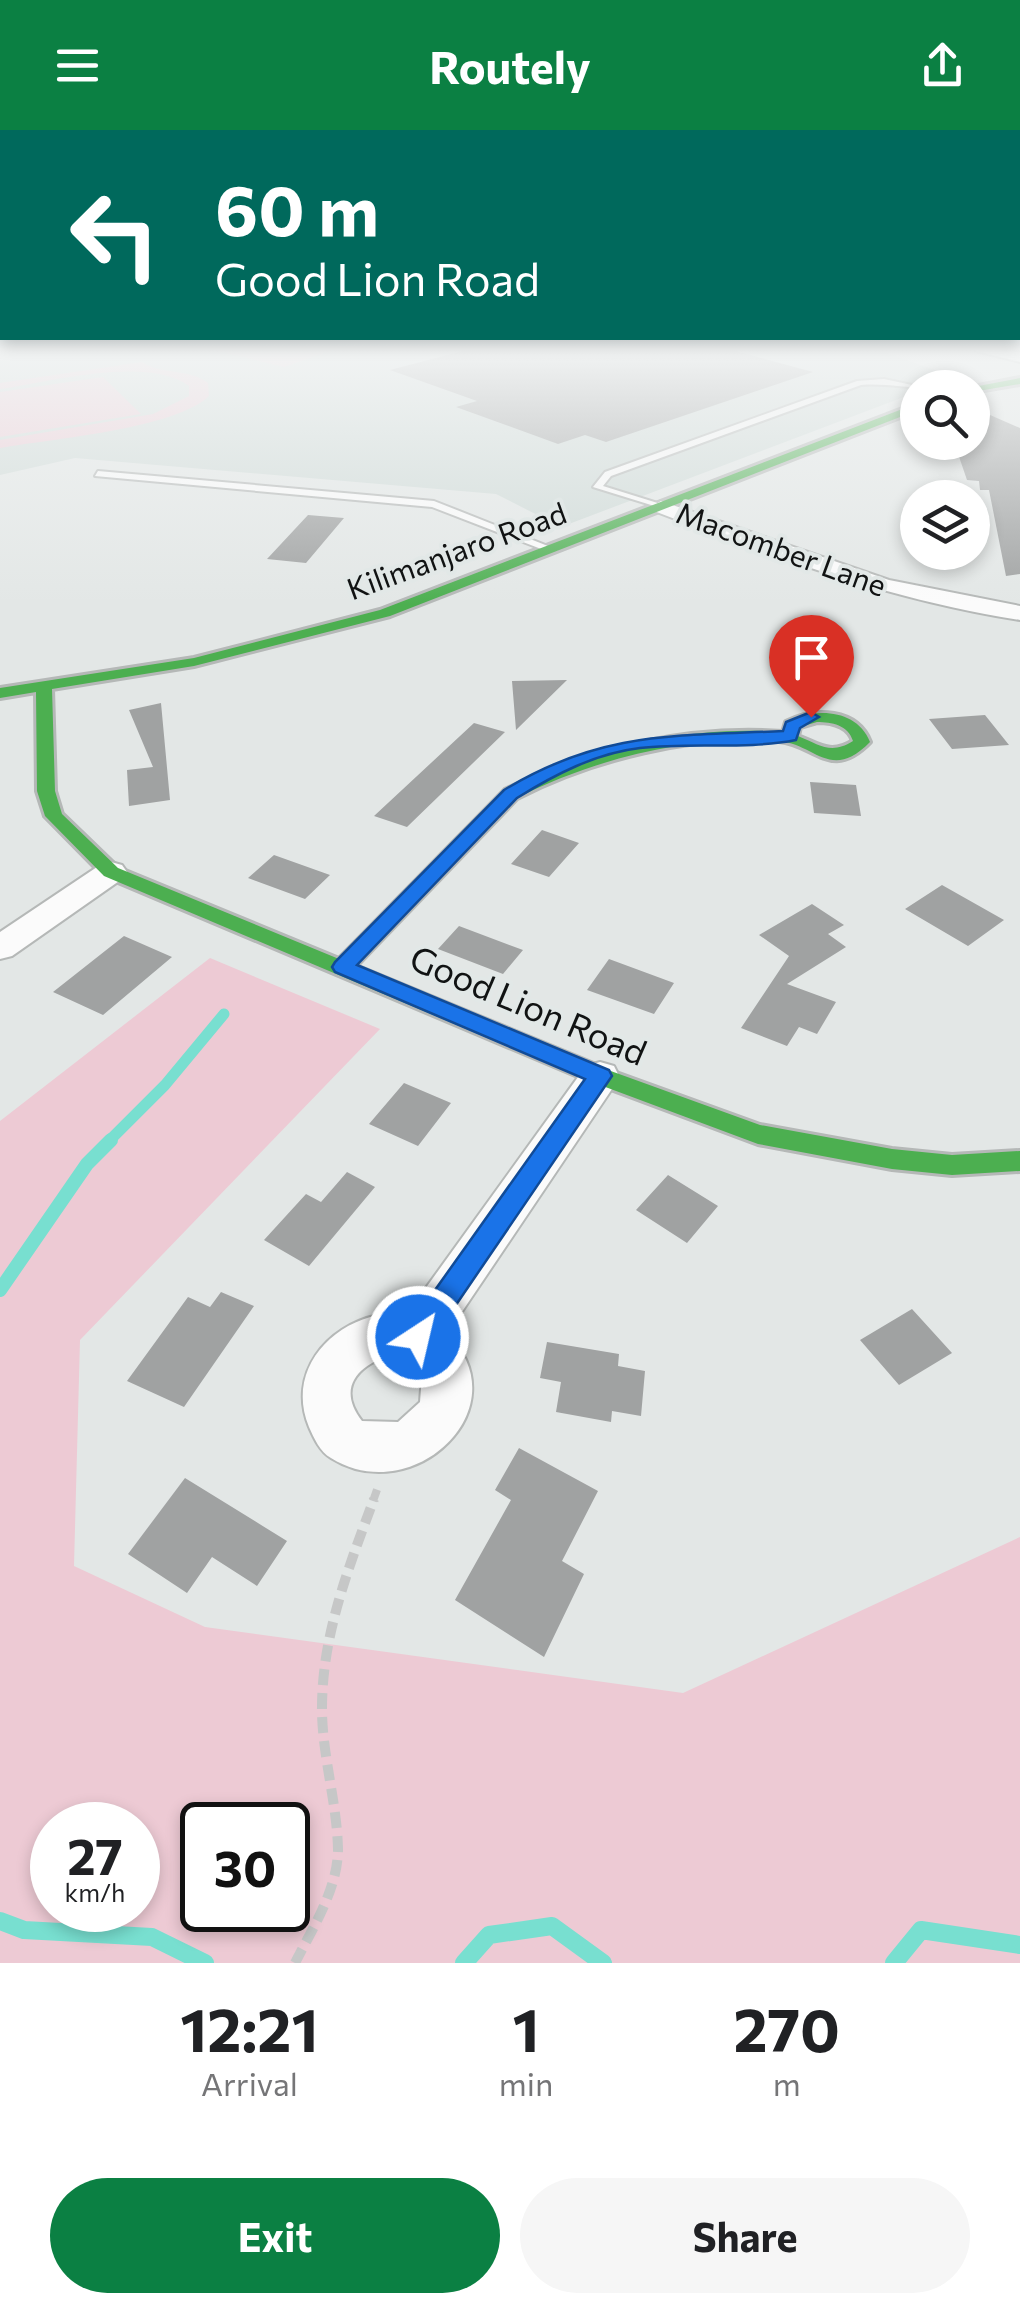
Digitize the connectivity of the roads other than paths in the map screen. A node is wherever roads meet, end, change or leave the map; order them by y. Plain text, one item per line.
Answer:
1 (720, 434) edge
2 (848, 434) edge
3 (98, 474) dead end
4 (661, 507) junction
5 (553, 550) junction
6 (1020, 613) edge
7 (44, 688) junction
8 (0, 693) edge
9 (790, 736) dead end
10 (112, 872) junction
11 (0, 948) edge
12 (342, 967) junction
13 (600, 1076) junction
14 (1020, 1161) edge
15 (418, 1337) junction

1 - 4 lane
2 - 4 street, Kilimanjaro Road
3 - 5 lane
4 - 5 street, Kilimanjaro Road
4 - 6 street, Macomber Lane
5 - 7 street, Kilimanjaro Road
7 - 8 street, Kilimanjaro Road
7 - 10 street, Good Lion Road
9 - 12 street
10 - 11 street
10 - 12 street, Good Lion Road
12 - 13 street, Good Lion Road
13 - 14 street, Good Lion Road
13 - 15 street
15 - 15 street

